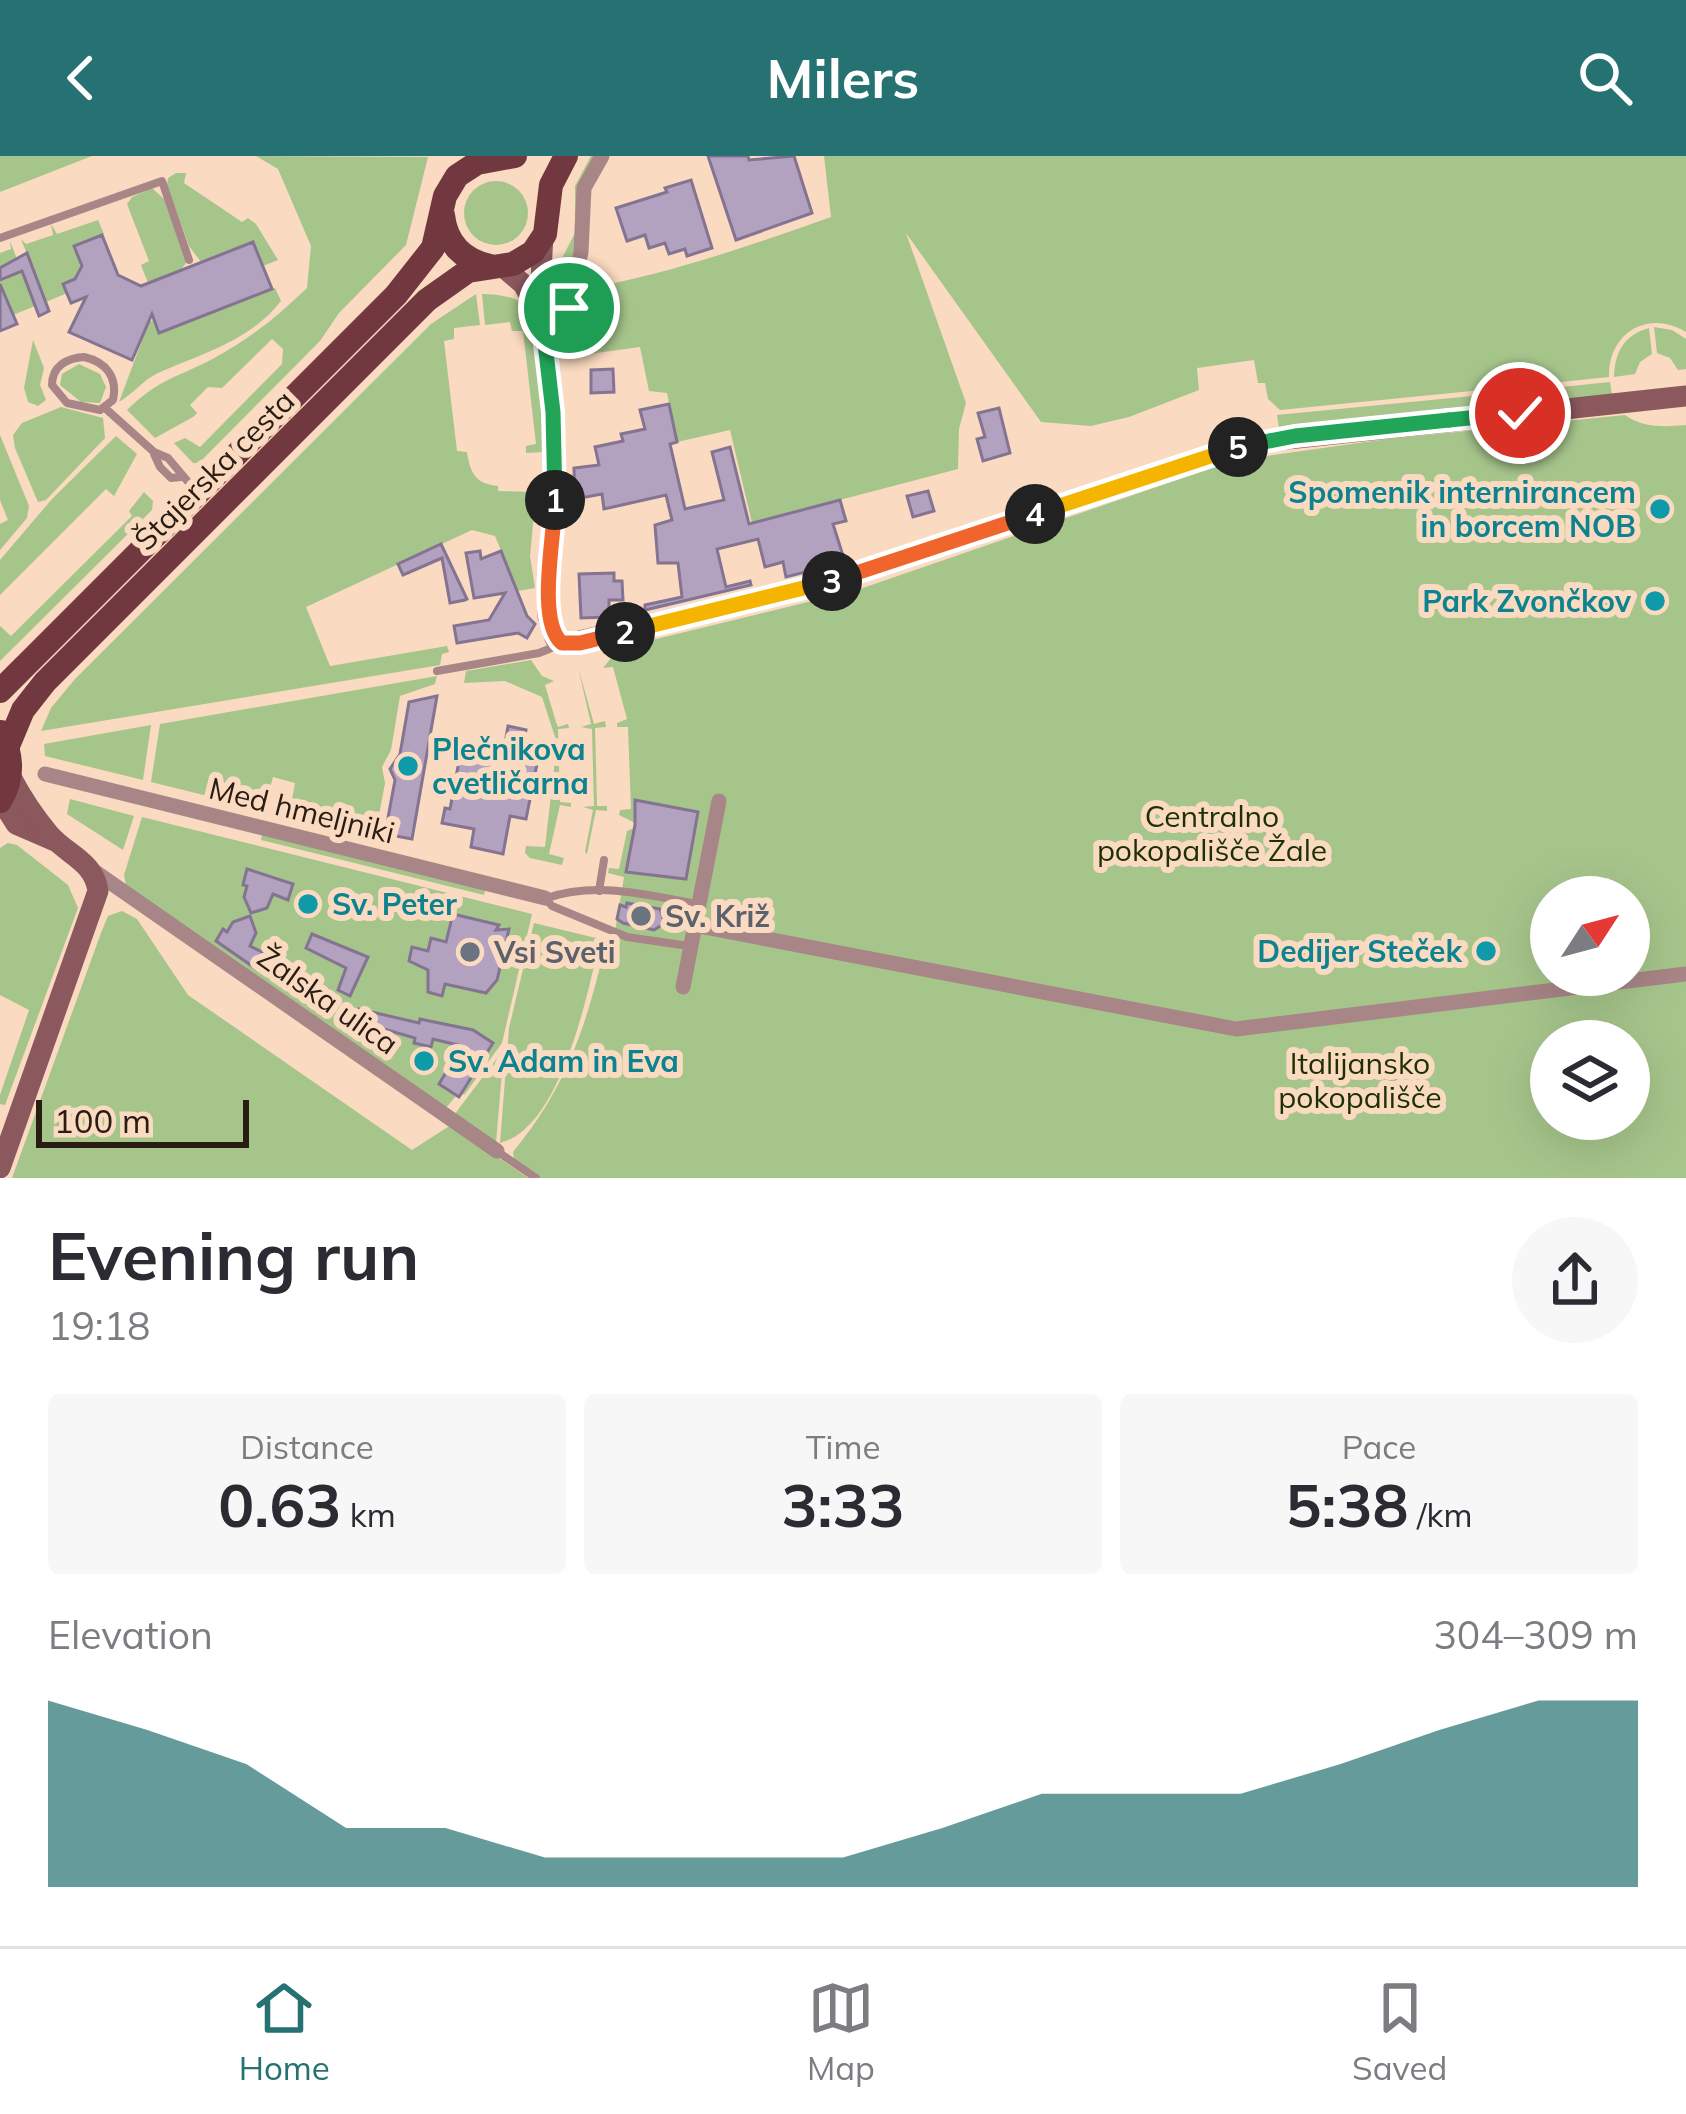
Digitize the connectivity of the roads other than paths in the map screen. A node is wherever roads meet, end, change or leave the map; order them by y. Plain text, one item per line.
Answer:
1 (447, 156) edge
2 (566, 156) edge
3 (602, 156) edge
4 (498, 158) edge
5 (445, 202) junction
6 (548, 205) junction
7 (0, 238) edge
8 (543, 238) junction
9 (189, 260) dead end
10 (496, 266) junction
11 (542, 318) junction
12 (1686, 396) edge
13 (105, 408) junction
14 (190, 485) junction
15 (562, 643) junction
16 (437, 671) dead end
17 (2, 687) edge
18 (4, 738) edge
19 (45, 774) dead end
20 (4, 792) edge
21 (719, 801) dead end
22 (604, 860) dead end
23 (89, 868) junction
24 (599, 891) junction
25 (545, 898) junction
26 (698, 904) junction
27 (694, 926) junction
28 (691, 946) junction
29 (1686, 974) edge
30 (683, 987) dead end
31 (497, 1151) joint
32 (0, 1168) edge
33 (536, 1178) edge

1 - 5 street
2 - 6 main road
3 - 11 street
4 - 5 main road
4 - 6 main road
5 - 10 main road
5 - 14 main road, Štajerska cesta
6 - 8 main road
7 - 9 lane
8 - 10 main road, Štajerska cesta
8 - 11 street
10 - 11 street
10 - 18 main road, Štajerska cesta
11 - 15 street
12 - 15 street
13 - 13 lane
13 - 14 lane
14 - 17 main road, Štajerska cesta
15 - 16 lane
18 - 20 main road
19 - 25 street, Med hmeljniki
20 - 23 street
21 - 26 street
22 - 24 lane
23 - 31 street, Žalska ulica
23 - 32 street
24 - 25 lane, Med hmeljniki
24 - 26 lane, Med hmeljniki
25 - 28 lane, Med hmeljniki
26 - 27 street
27 - 28 street
27 - 29 street
28 - 30 street
31 - 33 lane, Žalska ulica

